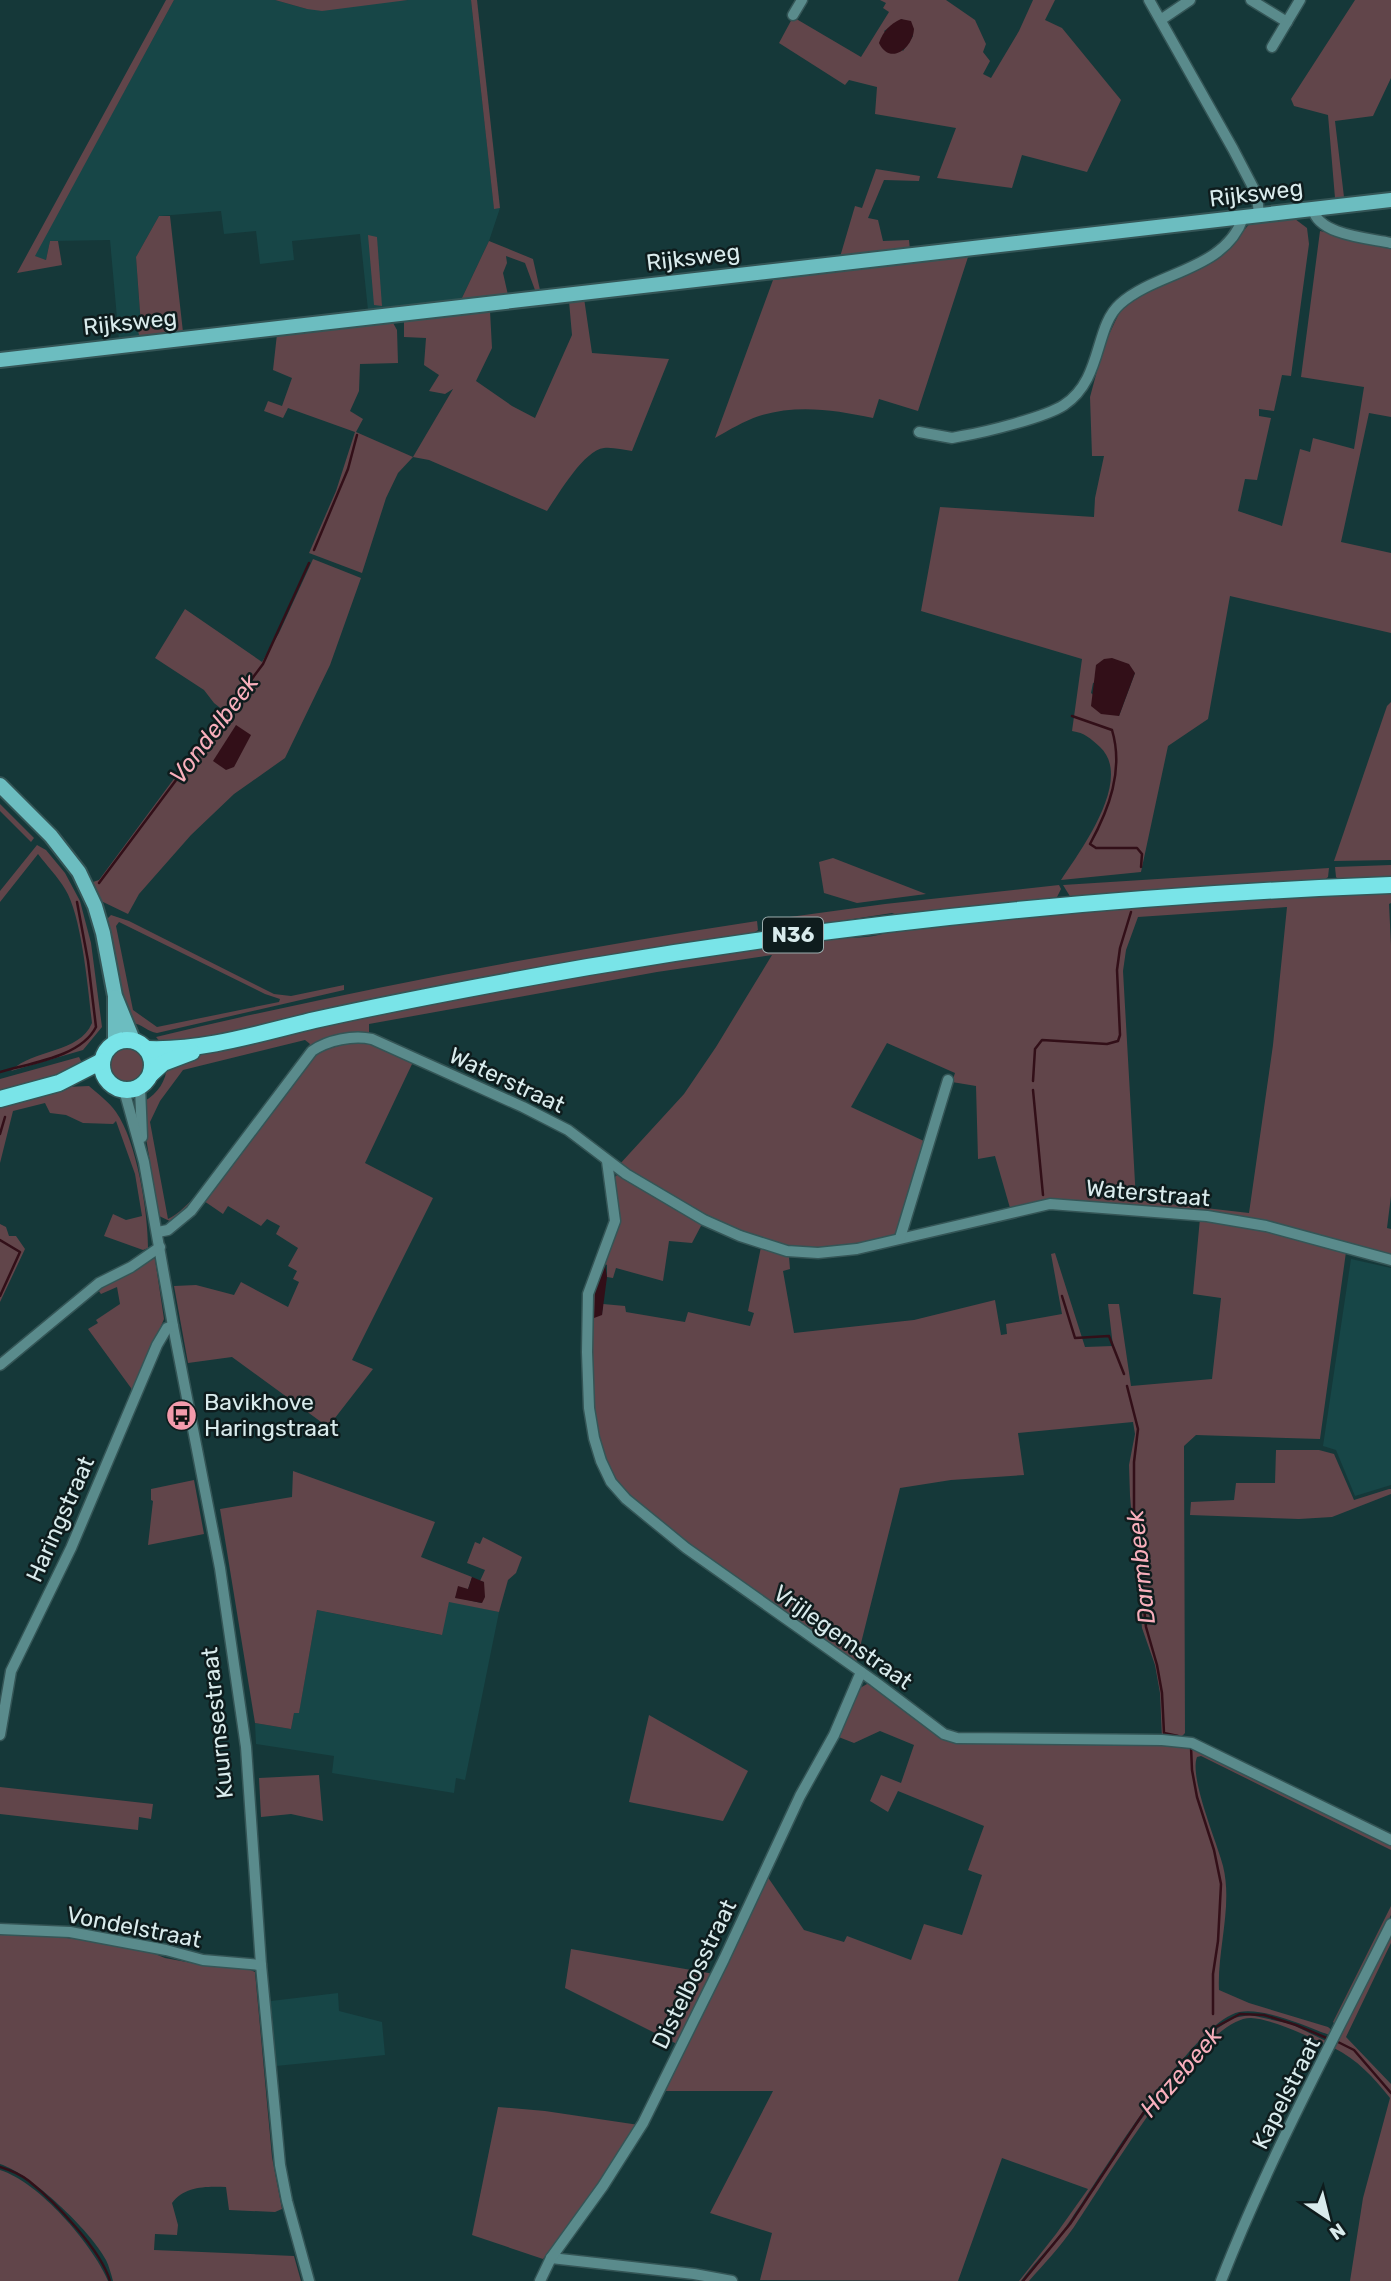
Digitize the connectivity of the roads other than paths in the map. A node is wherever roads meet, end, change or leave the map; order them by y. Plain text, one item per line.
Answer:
1 (802, 0) edge
2 (1149, 0) edge
3 (1190, 0) edge
4 (1251, 0) edge
5 (1300, 0) edge
6 (793, 15) dead end
7 (1161, 19) junction
8 (1287, 22) junction
9 (1272, 47) dead end
10 (1391, 200) edge
11 (1313, 209) junction
12 (1259, 215) junction
13 (1243, 218) junction
14 (1391, 243) edge
15 (0, 360) edge
16 (919, 432) dead end
17 (0, 785) edge
18 (1391, 884) edge
19 (115, 996) junction
20 (133, 1040) junction
21 (115, 1043) junction
22 (203, 1046) junction
23 (148, 1049) junction
24 (102, 1061) junction
25 (151, 1073) junction
26 (106, 1079) junction
27 (948, 1080) dead end
28 (59, 1083) junction
29 (132, 1088) junction
30 (0, 1099) edge
31 (607, 1161) junction
32 (144, 1162) junction
33 (158, 1231) junction
34 (900, 1238) junction
35 (160, 1247) junction
36 (1391, 1260) edge
37 (173, 1326) junction
38 (0, 1364) edge
39 (861, 1672) junction
40 (0, 1735) edge
41 (1391, 1840) edge
42 (1391, 1924) edge
43 (0, 1929) edge
44 (261, 1965) junction
45 (551, 2258) junction
46 (693, 2278) edge
47 (309, 2281) edge
48 (540, 2281) edge
49 (732, 2281) edge
50 (1221, 2281) edge

1 - 6 street
2 - 7 street
3 - 7 street
4 - 8 street
5 - 8 street
7 - 12 street
8 - 9 street
10 - 11 main road, Rijksweg
11 - 12 main road, Rijksweg
11 - 14 street
12 - 13 main road, Rijksweg
13 - 15 main road, Rijksweg
13 - 16 street
17 - 19 main road
18 - 22 main road, N36
19 - 20 main road
19 - 21 main road
20 - 21 main road
20 - 23 main road
21 - 24 main road
22 - 23 main road, N36
22 - 25 main road, N36
23 - 25 main road
24 - 26 main road
24 - 28 main road
25 - 29 main road, N36
26 - 28 main road
26 - 29 main road
27 - 34 street
28 - 30 main road
29 - 32 street, Kuurnsestraat
29 - 32 street, Kuurnsestraat
31 - 33 street, Waterstraat
31 - 34 street, Waterstraat
31 - 39 street, Vrijlegemstraat
32 - 33 street, Kuurnsestraat
33 - 35 street, Kuurnsestraat
34 - 36 street, Waterstraat
35 - 37 street, Kuurnsestraat
35 - 38 street
37 - 40 street, Haringstraat
37 - 44 street, Kuurnsestraat
39 - 41 street, Vrijlegemstraat
39 - 45 street, Distelbosstraat
42 - 50 street, Kapelstraat
43 - 44 street, Vondelstraat
44 - 47 street, Kuurnsestraat
45 - 46 street
45 - 48 street, Distelbosstraat
46 - 49 street

